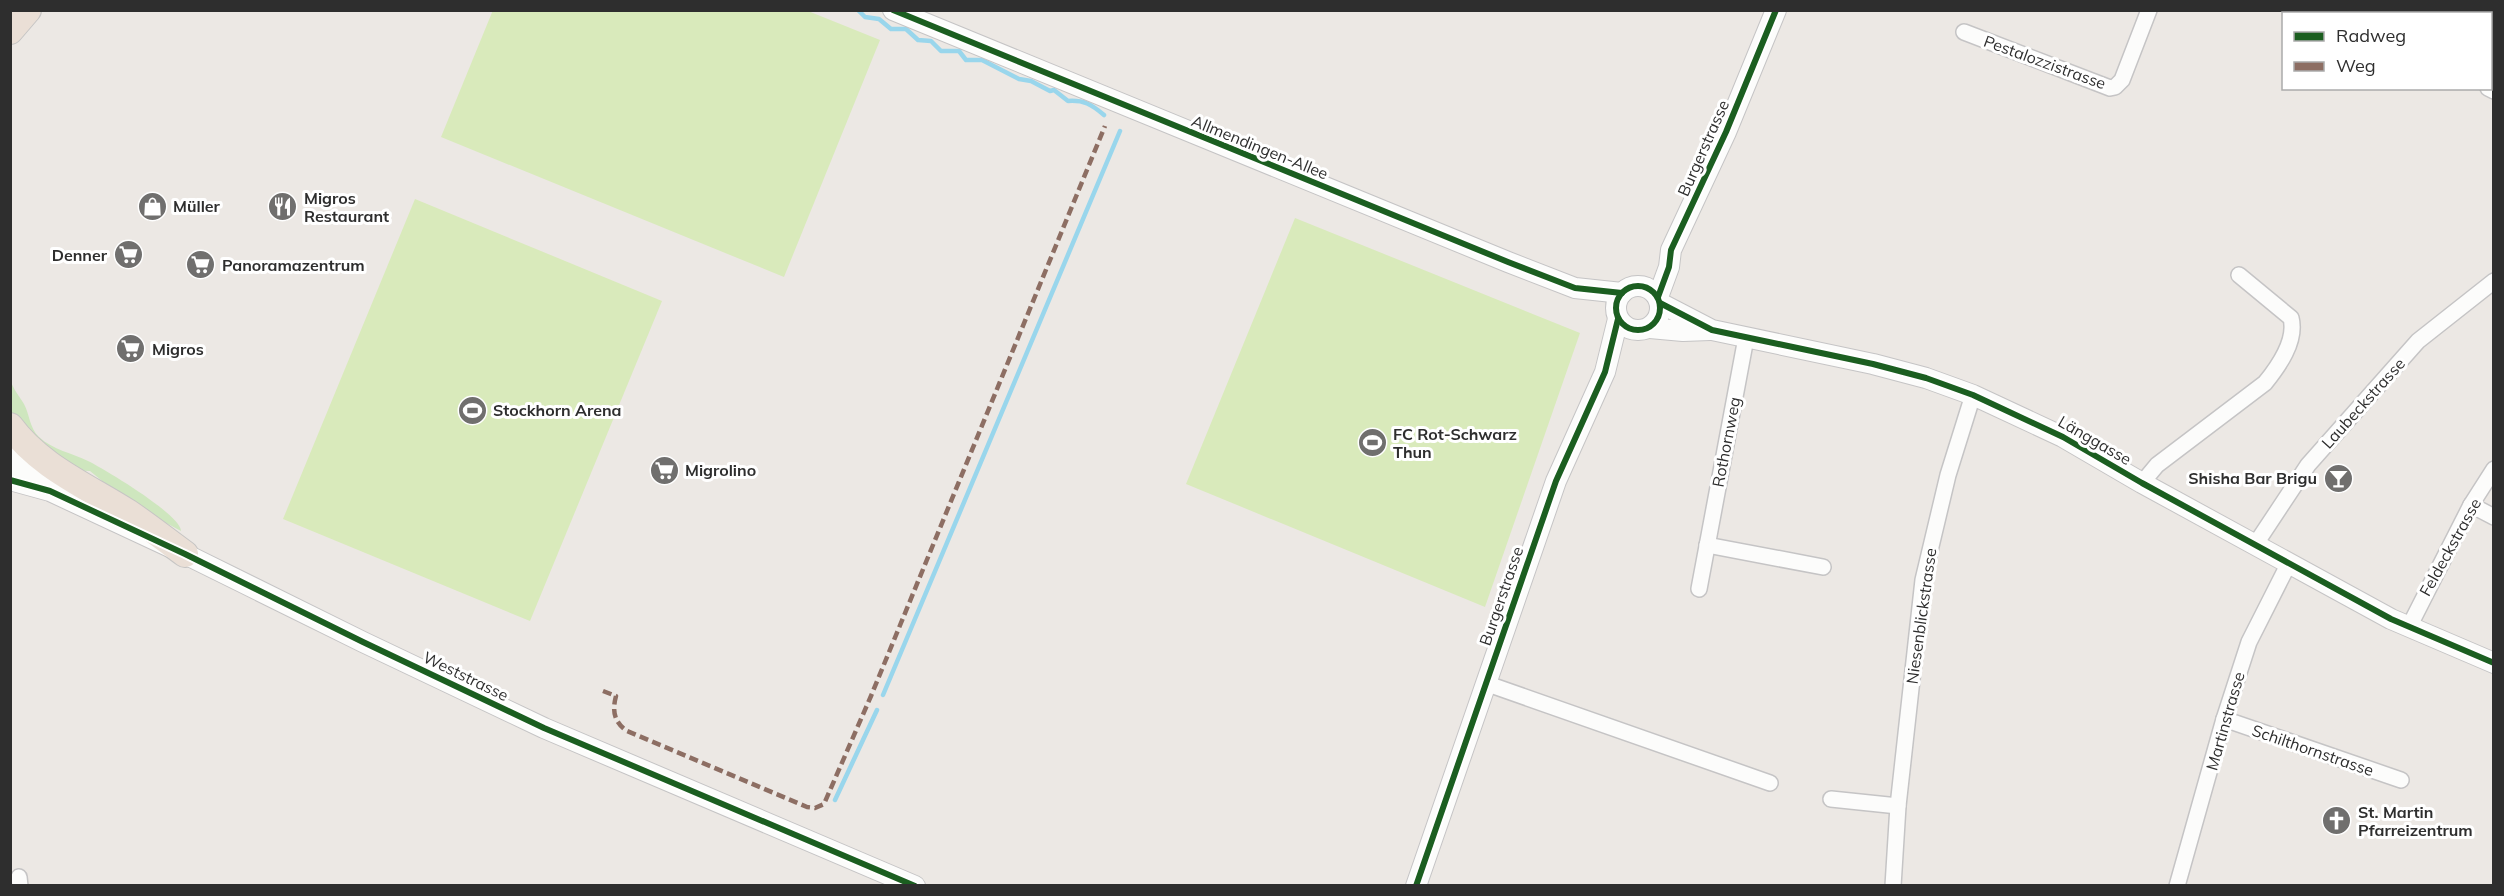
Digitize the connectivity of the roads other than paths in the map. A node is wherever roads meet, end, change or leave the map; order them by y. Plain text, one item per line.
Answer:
1 (27, 10) edge
2 (893, 10) edge
3 (1776, 10) edge
4 (2150, 10) edge
5 (10, 31) edge
6 (1964, 32) dead end
7 (1671, 250) junction
8 (2239, 276) dead end
9 (2493, 281) edge
10 (1575, 288) junction
11 (1629, 289) junction
12 (1659, 300) junction
13 (1617, 317) junction
14 (1645, 329) junction
15 (1712, 330) junction
16 (1746, 338) junction
17 (1605, 372) junction
18 (1973, 395) junction
19 (10, 426) edge
20 (10, 457) edge
21 (2493, 469) edge
22 (11, 480) edge
23 (2142, 483) junction
24 (50, 491) junction
25 (2471, 505) junction
26 (2493, 517) edge
27 (1707, 545) junction
28 (2255, 545) junction
29 (185, 554) junction
30 (2289, 563) junction
31 (1823, 567) dead end
32 (1699, 589) dead end
33 (2409, 627) junction
34 (2493, 663) edge
35 (1485, 683) junction
36 (2224, 719) junction
37 (2401, 780) dead end
38 (1770, 783) dead end
39 (1832, 799) dead end
40 (1898, 806) junction
41 (915, 885) edge
42 (1416, 885) edge
43 (1893, 885) edge
44 (2177, 885) edge

1 - 5 highway
2 - 10 main road, Allmendingen-Allee
3 - 7 main road, Burgerstrasse
4 - 6 street, Pestalozzistrasse
7 - 11 main road, Burgerstrasse
7 - 12 main road, Burgerstrasse
8 - 23 street, Länggasse
9 - 28 street, Laubeckstrasse
10 - 11 main road, Allmendingen-Allee
10 - 13 main road, Allmendingen-Allee
11 - 12 main road
11 - 13 main road
12 - 14 main road
12 - 15 main road, Länggasse
13 - 14 main road
13 - 17 main road, Burgerstrasse
14 - 15 main road, Länggasse
14 - 17 main road, Burgerstrasse
15 - 16 main road, Länggasse
16 - 18 main road, Länggasse
16 - 27 street, Rothornweg
17 - 35 main road, Burgerstrasse
18 - 23 main road, Länggasse
18 - 40 street, Niesenblickstrasse
19 - 29 highway
20 - 24 main road, Weststrasse
21 - 25 street, Feldeckstrasse
22 - 24 main road, Weststrasse
23 - 28 main road, Länggasse
24 - 29 main road, Weststrasse
25 - 26 street
25 - 33 street, Feldeckstrasse
27 - 31 street
27 - 32 street, Rothornweg
28 - 30 main road, Länggasse
29 - 41 main road, Weststrasse
30 - 33 main road, Länggasse
30 - 36 street, Martinstrasse
33 - 34 main road, Länggasse
35 - 38 street
35 - 42 main road, Burgerstrasse
36 - 37 street, Schilthornstrasse
36 - 44 street, Martinstrasse
39 - 40 street
40 - 43 street, Niesenblickstrasse

